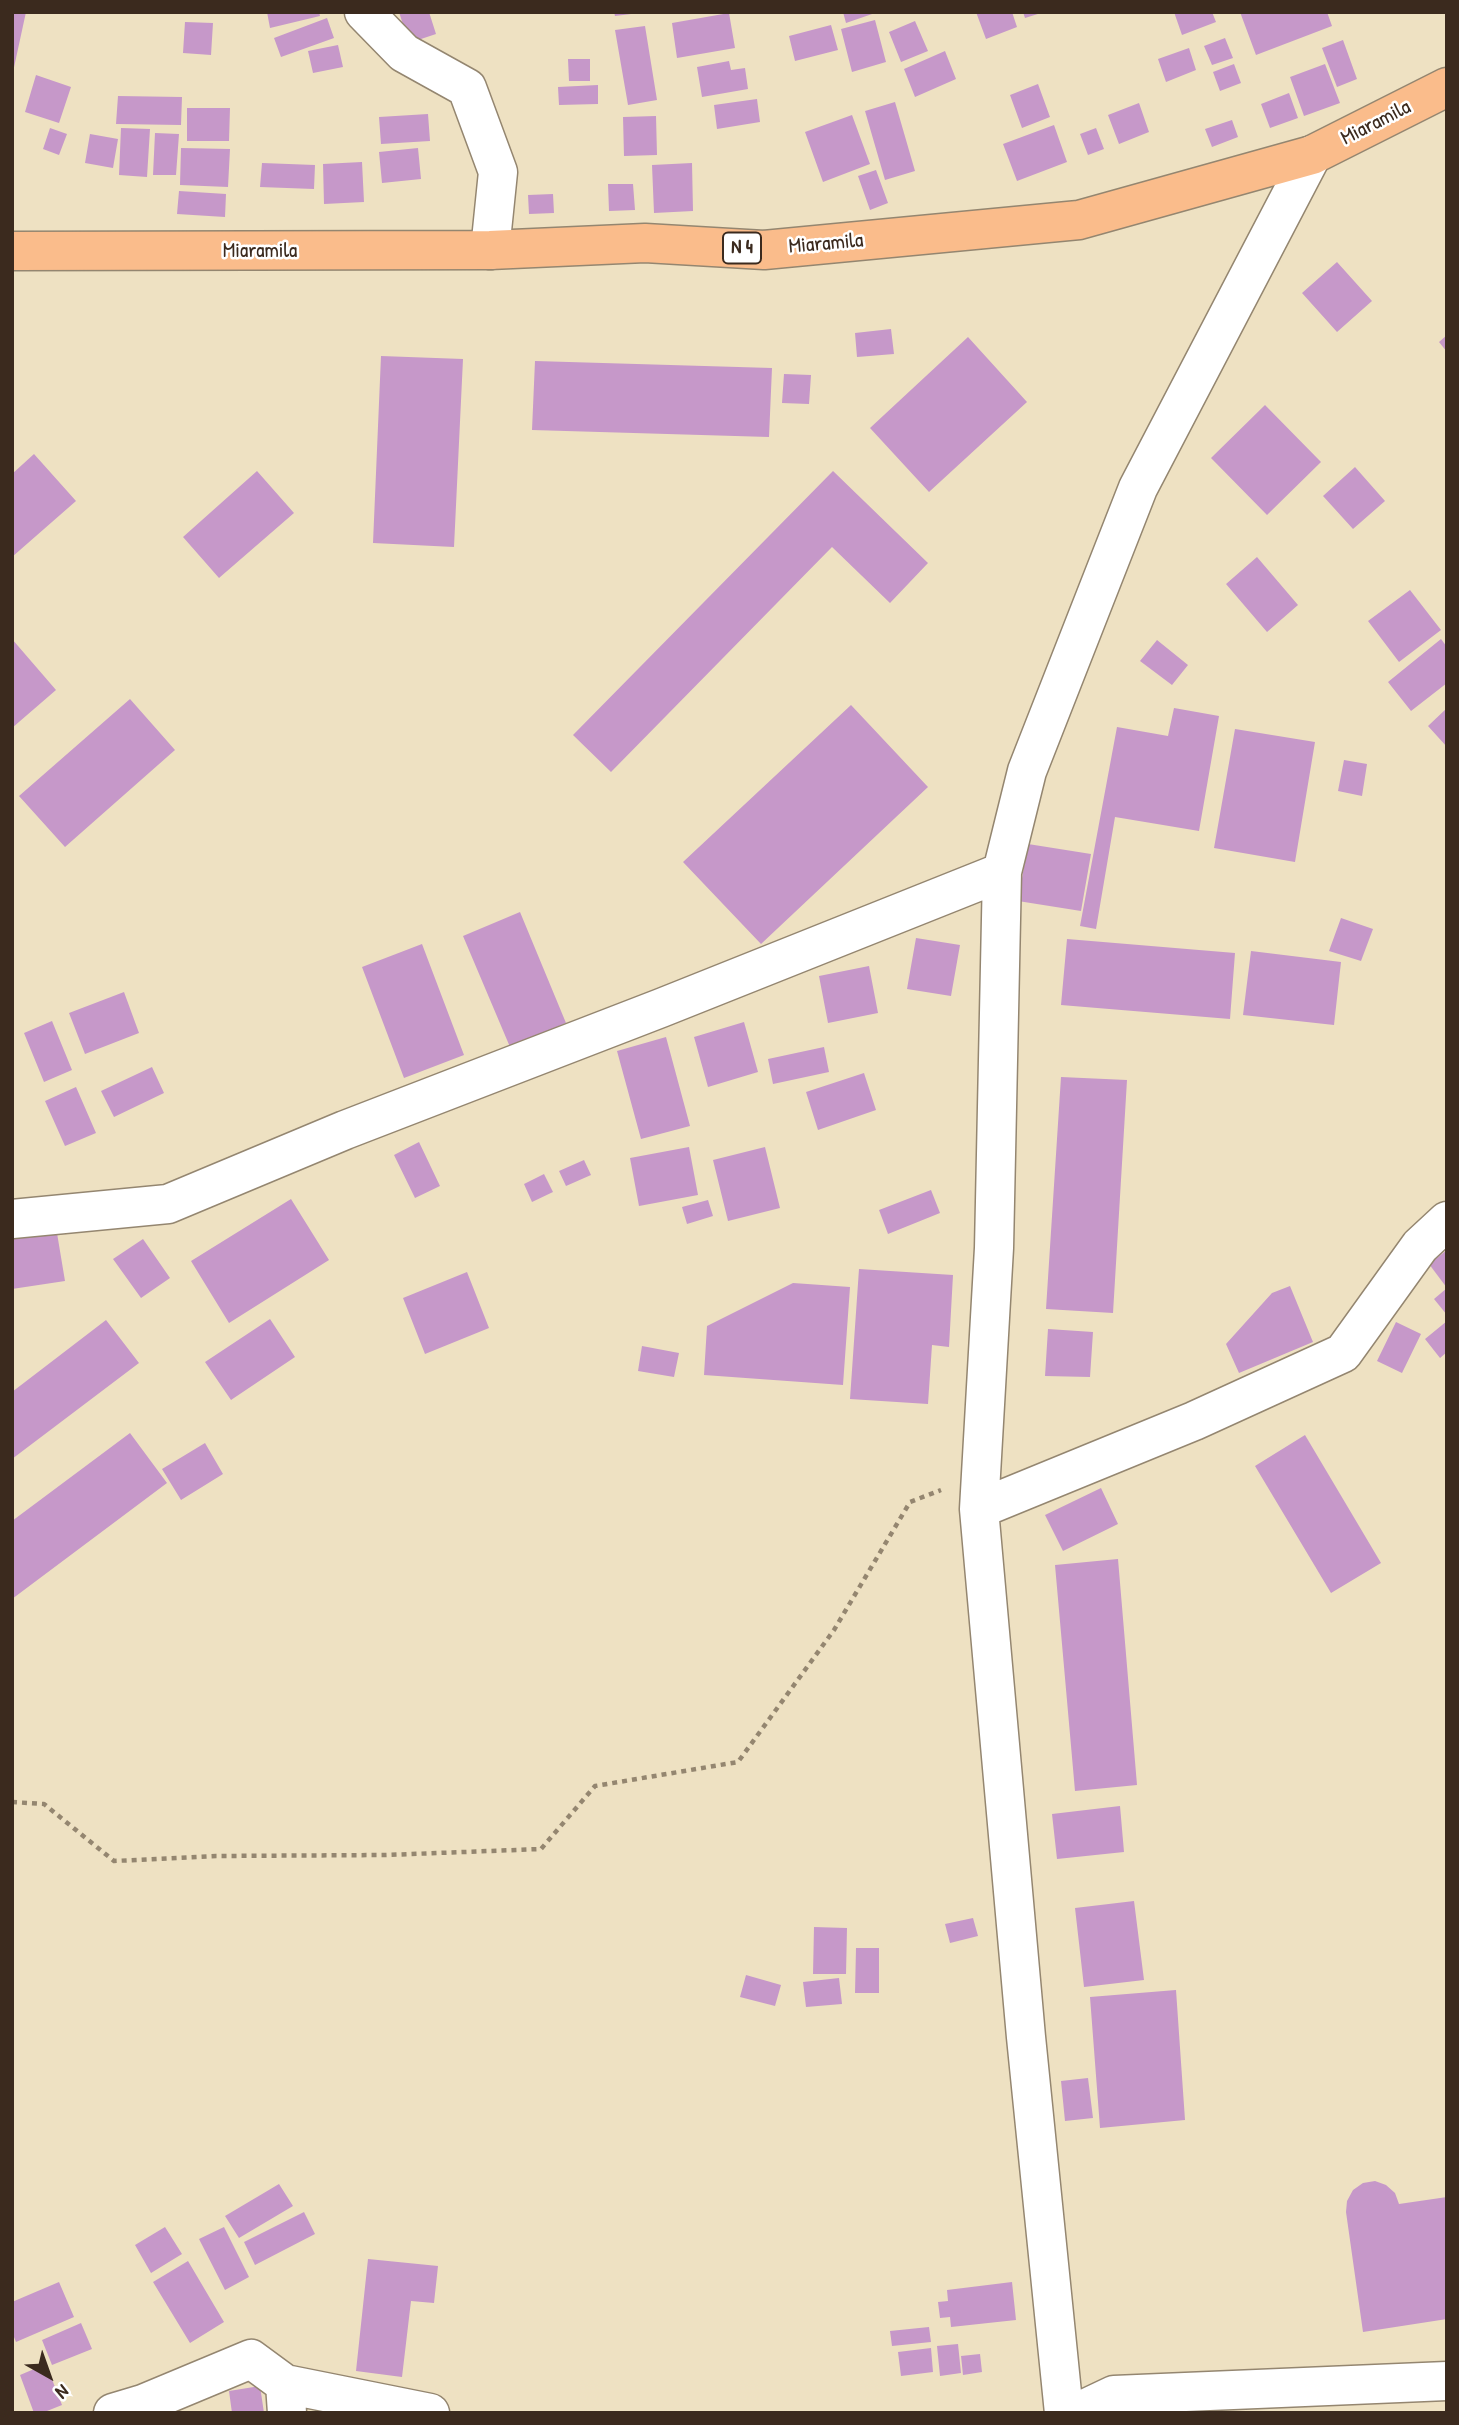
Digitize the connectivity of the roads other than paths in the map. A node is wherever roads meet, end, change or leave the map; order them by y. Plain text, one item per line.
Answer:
1 (364, 12) edge
2 (1447, 87) edge
3 (1312, 155) junction
4 (490, 250) junction
5 (12, 251) edge
6 (1002, 872) junction
7 (12, 1219) edge
8 (1447, 1221) edge
9 (980, 1492) junction
10 (1447, 2381) edge
11 (286, 2398) edge
12 (1116, 2404) edge
13 (113, 2413) edge
14 (430, 2413) edge
15 (1064, 2413) edge
16 (1076, 2413) edge

1 - 4 street
2 - 3 main road, Miaramila / N 4
3 - 4 main road, Miaramila / N 4
3 - 6 street
4 - 5 main road, Miaramila / N 4
6 - 7 street
6 - 9 street
8 - 9 street
9 - 15 street
10 - 12 street
11 - 13 street
11 - 14 street
12 - 16 street

